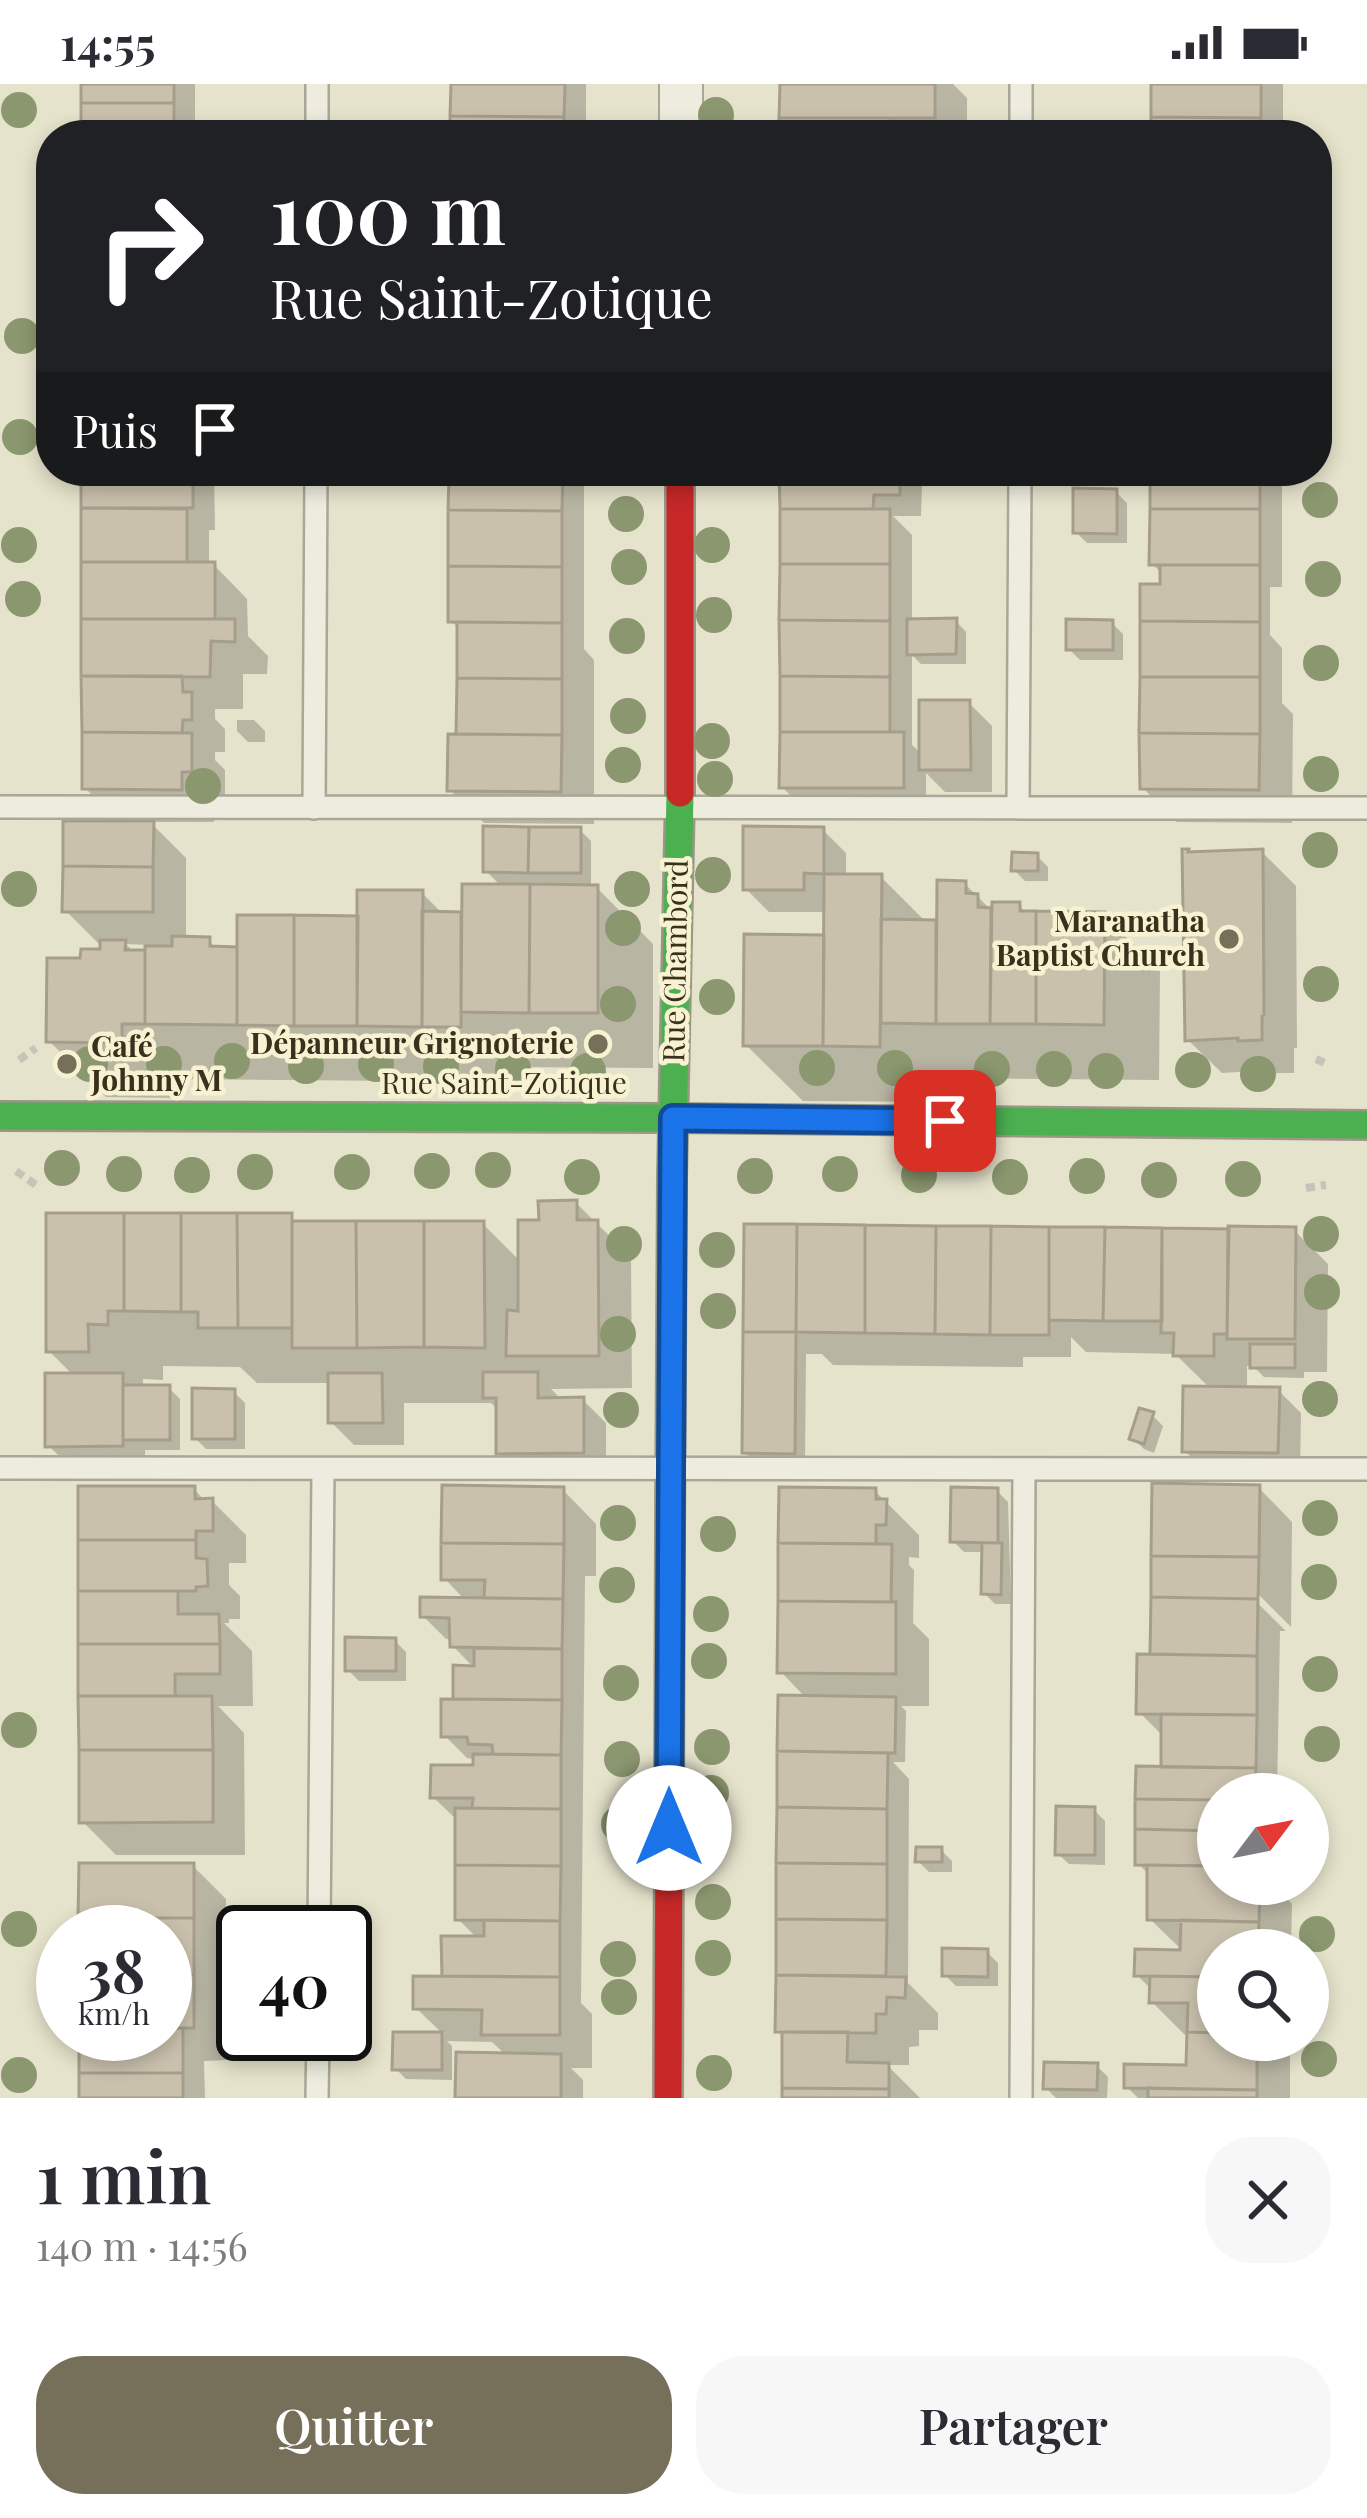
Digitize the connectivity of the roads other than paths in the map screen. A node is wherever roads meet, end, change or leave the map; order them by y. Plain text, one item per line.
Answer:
1 (317, 84) edge
2 (681, 84) edge
3 (1021, 84) edge
4 (317, 120) edge
5 (681, 120) edge
6 (1021, 120) edge
7 (316, 486) edge
8 (680, 486) edge
9 (1020, 486) edge
10 (0, 807) edge
11 (314, 808) junction
12 (680, 808) junction
13 (1018, 808) junction
14 (1367, 808) edge
15 (0, 1116) edge
16 (673, 1118) junction
17 (1367, 1125) edge
18 (0, 1468) edge
19 (670, 1468) junction
20 (323, 1469) junction
21 (1024, 1469) junction
22 (1367, 1469) edge
23 (319, 1905) edge
24 (318, 2061) edge
25 (317, 2098) edge
26 (668, 2098) edge
27 (1021, 2098) edge

1 - 4 lane
2 - 5 street
3 - 6 lane
7 - 11 lane
8 - 12 street, Rue Chambord
9 - 13 lane
10 - 11 lane
11 - 12 lane
12 - 13 lane
12 - 16 street, Rue Chambord
13 - 14 lane
15 - 16 street, Rue Saint-Zotique
16 - 17 street, Rue Saint-Zotique
16 - 19 street, Rue Chambord
18 - 20 lane
19 - 20 lane
19 - 21 lane
19 - 26 street, Rue Chambord
20 - 23 lane
21 - 22 lane
21 - 27 lane
24 - 25 lane

